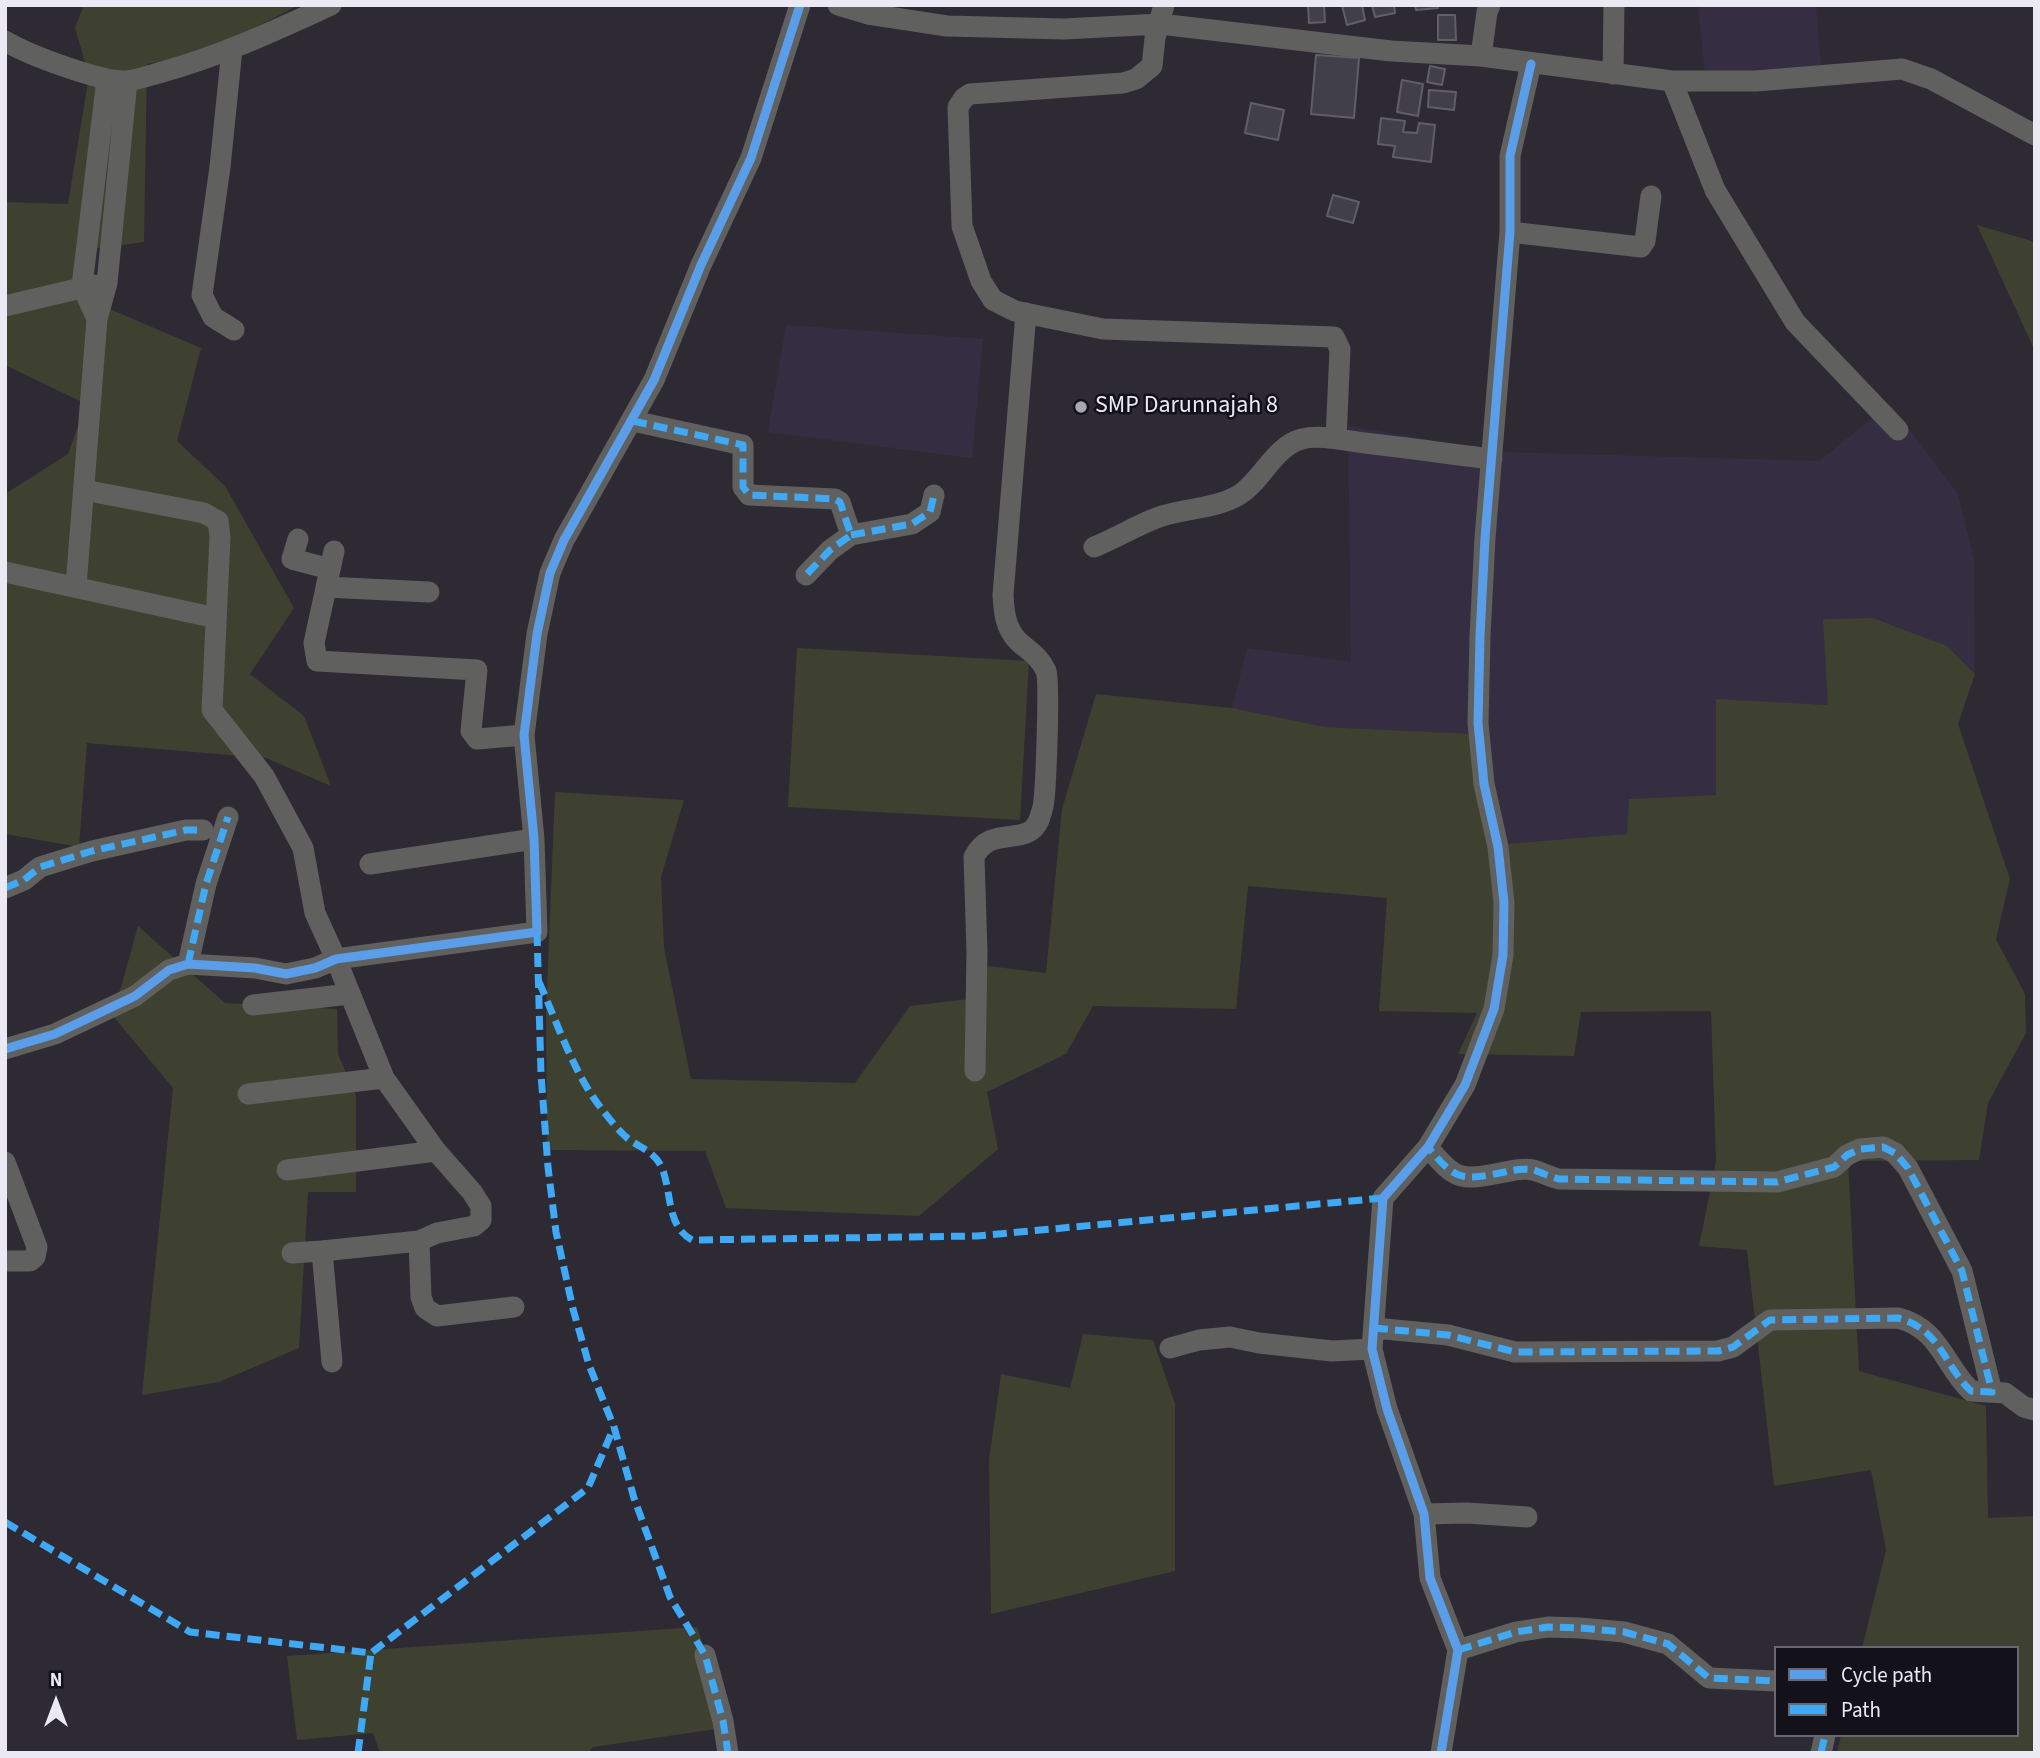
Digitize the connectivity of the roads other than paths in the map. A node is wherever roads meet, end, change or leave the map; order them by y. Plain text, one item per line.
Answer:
1 (331, 5) edge
2 (800, 5) edge
3 (838, 5) edge
4 (1489, 5) edge
5 (1614, 5) edge
6 (1162, 15) edge
7 (5, 41) edge
8 (232, 49) junction
9 (1481, 56) junction
10 (1531, 64) junction
11 (1613, 74) junction
12 (117, 80) junction
13 (1672, 81) junction
14 (2035, 135) edge
15 (1650, 196) dead end
16 (1510, 232) junction
17 (107, 283) junction
18 (82, 286) junction
19 (5, 306) edge
20 (1026, 313) junction
21 (97, 319) junction
22 (234, 330) dead end
23 (633, 421) junction
24 (1898, 430) dead end
25 (1336, 439) junction
26 (1492, 459) junction
27 (84, 490) junction
28 (934, 495) dead end
29 (850, 535) junction
30 (298, 539) dead end
31 (1094, 547) dead end
32 (330, 569) junction
33 (5, 572) edge
34 (806, 575) dead end
35 (76, 586) junction
36 (429, 592) dead end
37 (216, 618) junction
38 (524, 735) junction
39 (228, 817) dead end
40 (203, 830) dead end
41 (534, 839) junction
42 (370, 864) dead end
43 (5, 888) edge
44 (336, 959) junction
45 (188, 964) junction
46 (350, 994) junction
47 (253, 1005) dead end
48 (5, 1049) edge
49 (975, 1071) dead end
50 (384, 1078) junction
51 (248, 1094) dead end
52 (1428, 1147) junction
53 (436, 1151) junction
54 (5, 1162) edge
55 (287, 1170) dead end
56 (419, 1241) junction
57 (322, 1251) junction
58 (292, 1253) dead end
59 (5, 1261) edge
60 (514, 1307) dead end
61 (1373, 1339) junction
62 (1170, 1348) dead end
63 (332, 1362) dead end
64 (1992, 1392) junction
65 (2035, 1410) edge
66 (1424, 1514) junction
67 (1527, 1517) dead end
68 (1458, 1650) junction
69 (705, 1655) dead end
70 (1774, 1681) edge
71 (728, 1753) edge
72 (1441, 1753) edge

1 - 8 street
2 - 23 street
3 - 6 street
4 - 9 street
5 - 11 street
6 - 9 street
6 - 20 street
7 - 12 street
8 - 12 street
8 - 22 street
9 - 10 street
10 - 11 street
10 - 16 street
11 - 13 street
12 - 17 street
12 - 18 street
13 - 14 street
13 - 24 street
15 - 16 street
16 - 26 street
17 - 18 street
17 - 21 street
18 - 19 street
18 - 21 street
20 - 25 street
20 - 49 street
21 - 27 street
23 - 29 street
23 - 38 street
25 - 26 street
25 - 31 street
26 - 52 street
27 - 35 street
27 - 37 street
28 - 29 street
29 - 34 street
30 - 32 street
32 - 36 street
32 - 38 street
33 - 35 street
35 - 37 street
37 - 44 street
38 - 41 street
39 - 45 street
40 - 43 street
41 - 42 street
41 - 44 street
44 - 45 street
44 - 46 street
45 - 48 street
46 - 47 street
46 - 50 street
50 - 51 street
50 - 53 street
52 - 61 street
52 - 64 street
53 - 55 street
53 - 56 street
54 - 59 street
56 - 57 street
56 - 60 street
57 - 58 street
57 - 63 street
61 - 62 street
61 - 64 street
61 - 66 street
64 - 65 street
66 - 67 street
66 - 68 street
68 - 70 street
68 - 72 street
69 - 71 street

